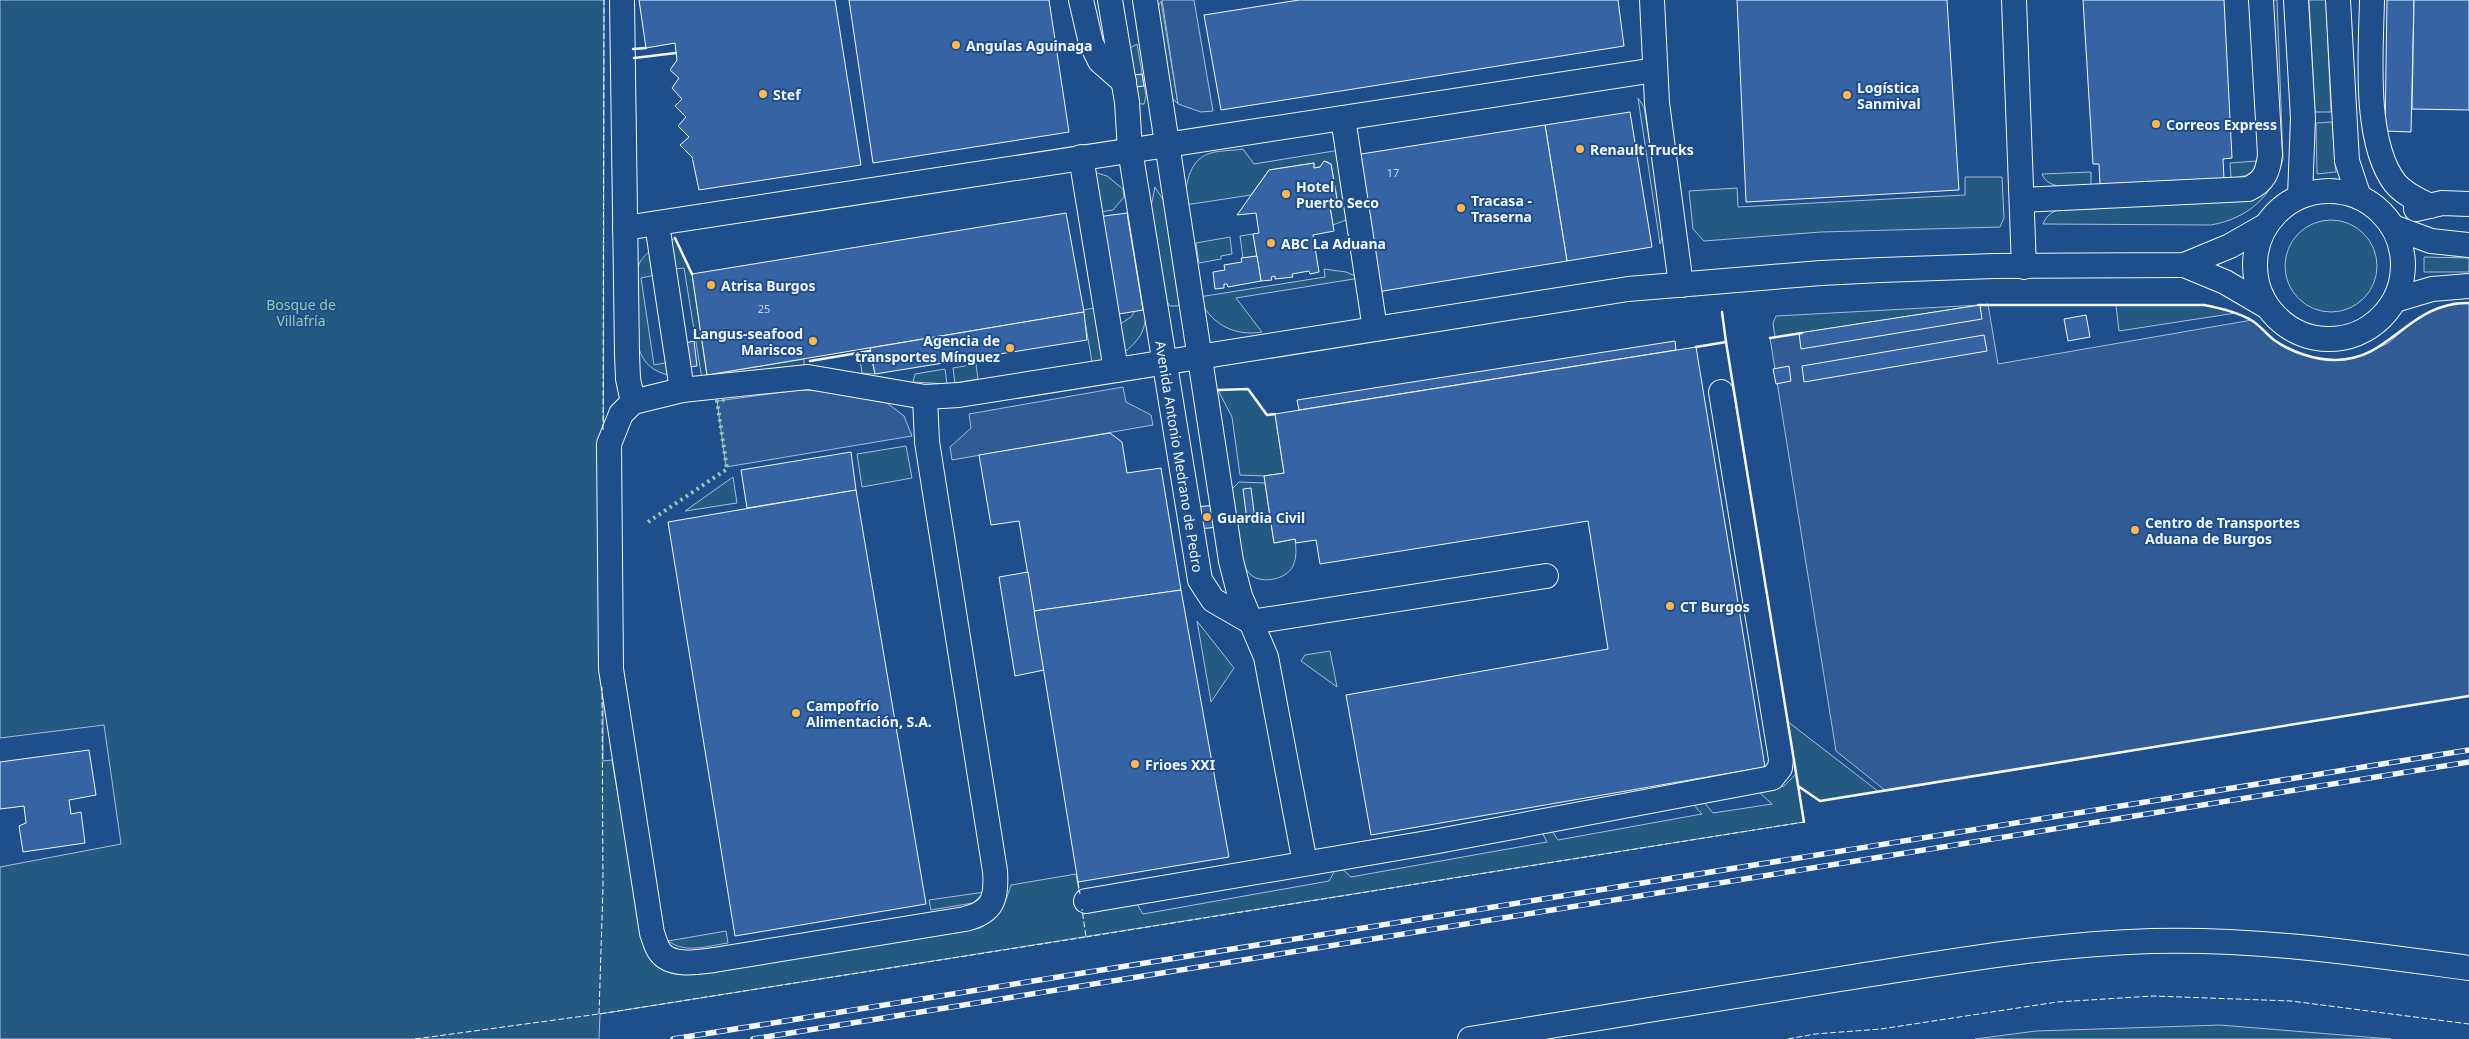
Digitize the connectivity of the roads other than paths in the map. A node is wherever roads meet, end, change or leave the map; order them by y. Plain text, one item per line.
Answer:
1 (622, 0) edge
2 (1081, 0) edge
3 (1110, 0) edge
4 (1145, 0) edge
5 (1652, 0) edge
6 (2014, 0) edge
7 (2261, 0) edge
8 (2296, 0) edge
9 (2338, 0) edge
10 (2372, 0) edge
11 (1655, 70) junction
12 (1124, 82) junction
13 (1342, 118) junction
14 (1167, 145) junction
15 (1130, 150) junction
16 (1081, 157) junction
17 (2300, 196) junction
18 (2358, 197) junction
19 (2022, 200) junction
20 (2469, 204) edge
21 (657, 224) junction
22 (2265, 226) junction
23 (2393, 227) junction
24 (625, 228) junction
25 (2469, 245) edge
26 (2184, 265) junction
27 (2024, 267) junction
28 (1681, 285) junction
29 (2469, 286) edge
30 (2395, 300) junction
31 (2266, 306) junction
32 (1375, 329) junction
33 (1201, 358) junction
34 (1164, 363) junction
35 (1116, 370) junction
36 (682, 390) junction
37 (1721, 392) dead end
38 (925, 397) junction
39 (633, 402) junction
40 (1546, 576) dead end
41 (1251, 622) junction
42 (1305, 863) junction
43 (1086, 901) dead end
44 (2469, 968) edge
45 (1470, 1039) edge

1 - 24 street
2 - 12 street
3 - 12 street, Avenida Antonio Medrano de Pedro
4 - 14 street
5 - 11 street
6 - 19 street
7 - 19 street
8 - 17 street
9 - 18 street
10 - 20 street
11 - 13 street
11 - 28 street
12 - 15 street, Avenida Antonio Medrano de Pedro
13 - 14 street
13 - 32 street
14 - 15 street
14 - 33 street
15 - 16 street
15 - 34 street, Avenida Antonio Medrano de Pedro
16 - 21 street
16 - 35 street
17 - 18 street
17 - 22 street
18 - 23 street
19 - 27 street
21 - 24 street
21 - 36 street
22 - 26 street
22 - 31 street
23 - 25 street
23 - 30 street
24 - 39 street
26 - 27 street
26 - 31 street
27 - 28 street
28 - 32 street
29 - 30 street
30 - 31 street
32 - 33 street
33 - 34 street
33 - 41 street
34 - 35 street
34 - 41 street, Avenida Antonio Medrano de Pedro
35 - 38 street
36 - 38 street
36 - 39 street
37 - 42 street
38 - 39 street
40 - 41 street
41 - 42 street
42 - 43 street
44 - 45 street

